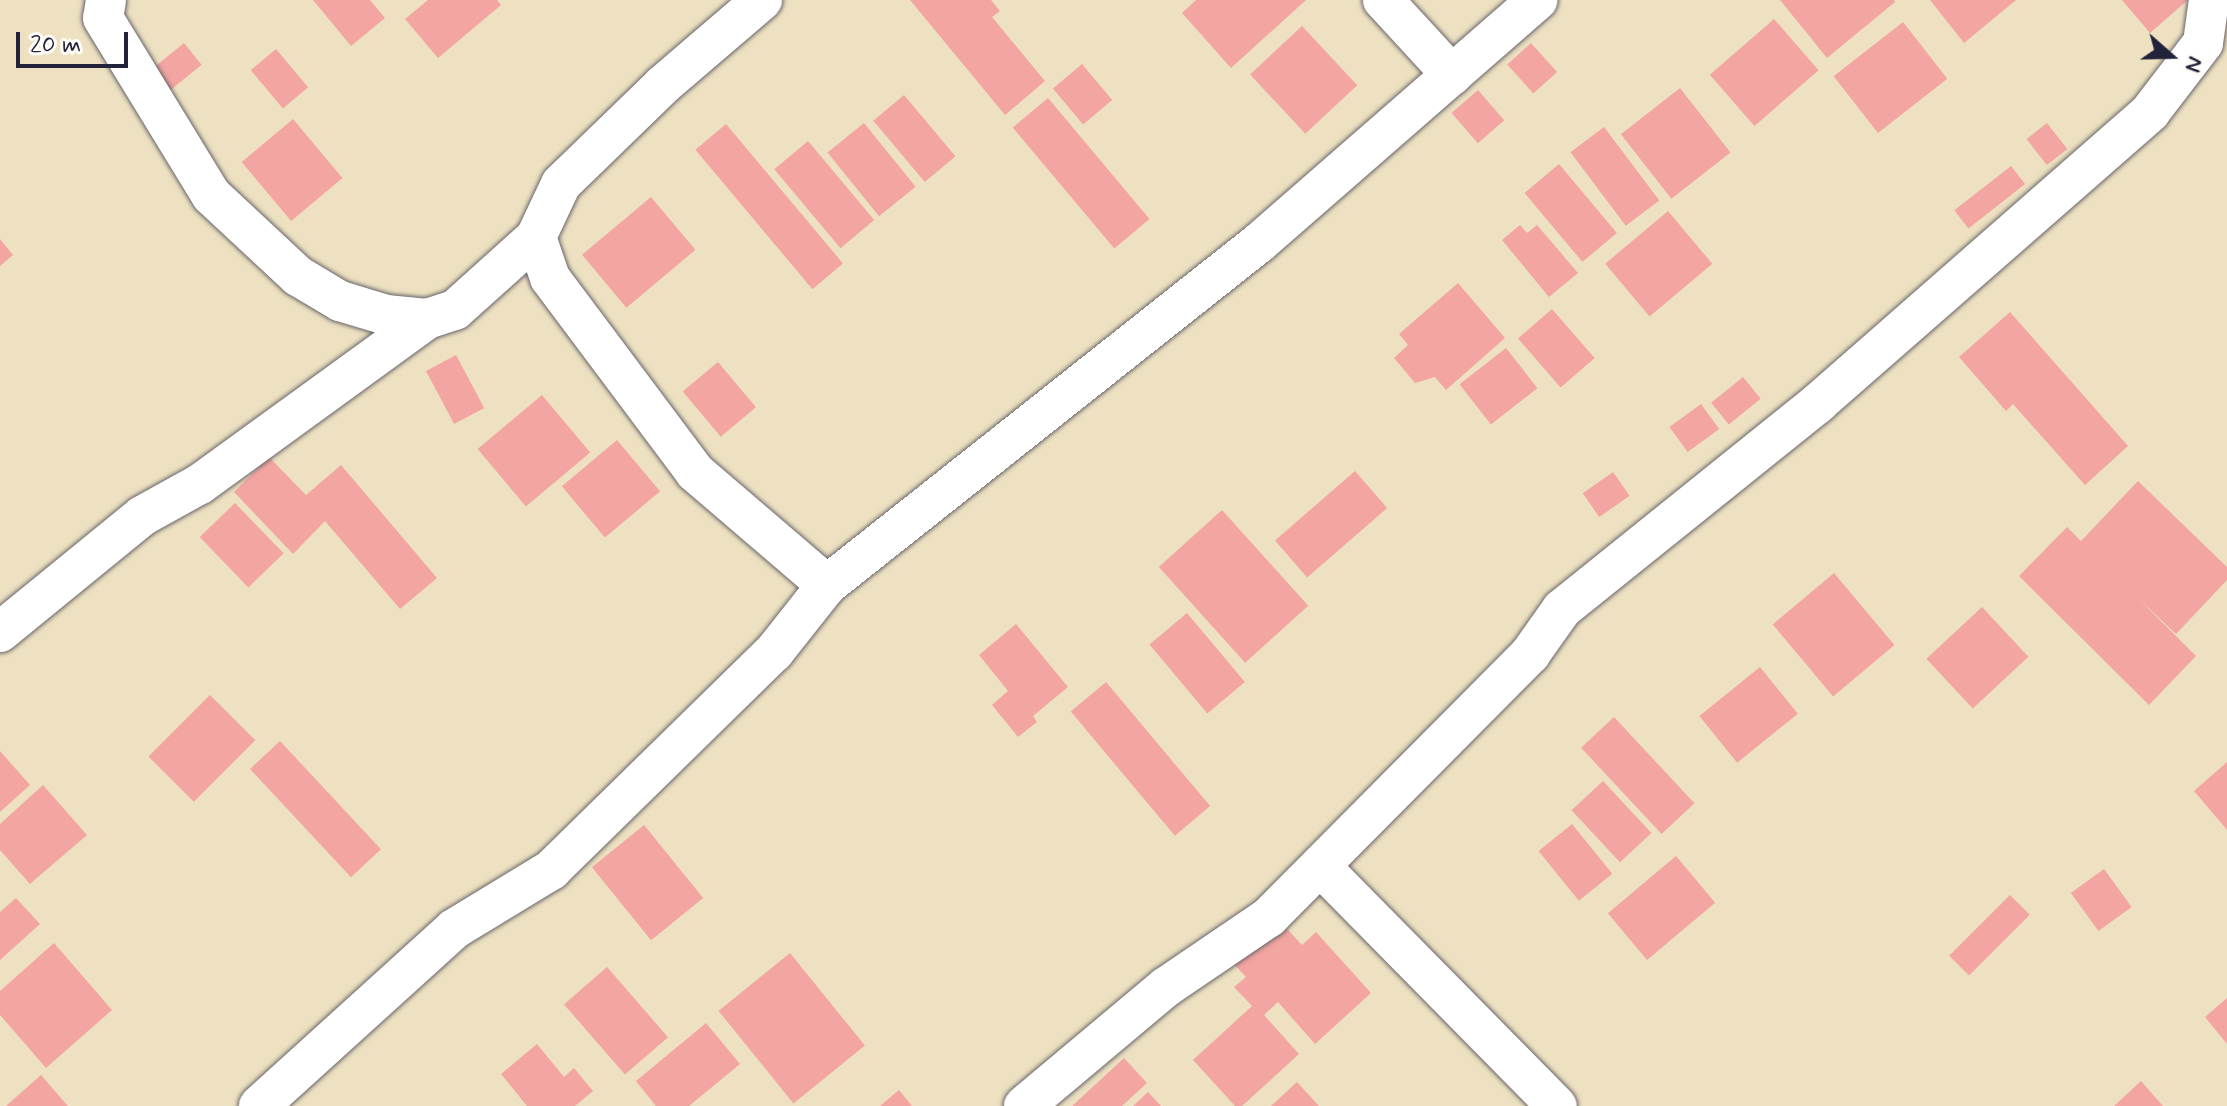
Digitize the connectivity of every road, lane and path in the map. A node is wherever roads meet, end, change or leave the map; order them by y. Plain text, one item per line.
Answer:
1 (106, 0) edge
2 (762, 0) edge
3 (1383, 0) edge
4 (1537, 0) edge
5 (2215, 10) edge
6 (1452, 75) junction
7 (536, 237) junction
8 (427, 319) junction
9 (827, 585) junction
10 (0, 632) edge
11 (1320, 866) junction
12 (259, 1106) edge
13 (1024, 1106) edge
14 (1557, 1106) edge

1 - 8 street
2 - 7 street
3 - 6 street
4 - 6 street
5 - 11 street
6 - 9 street
7 - 8 street
7 - 9 street
8 - 10 street
9 - 12 street
11 - 13 street
11 - 14 street

